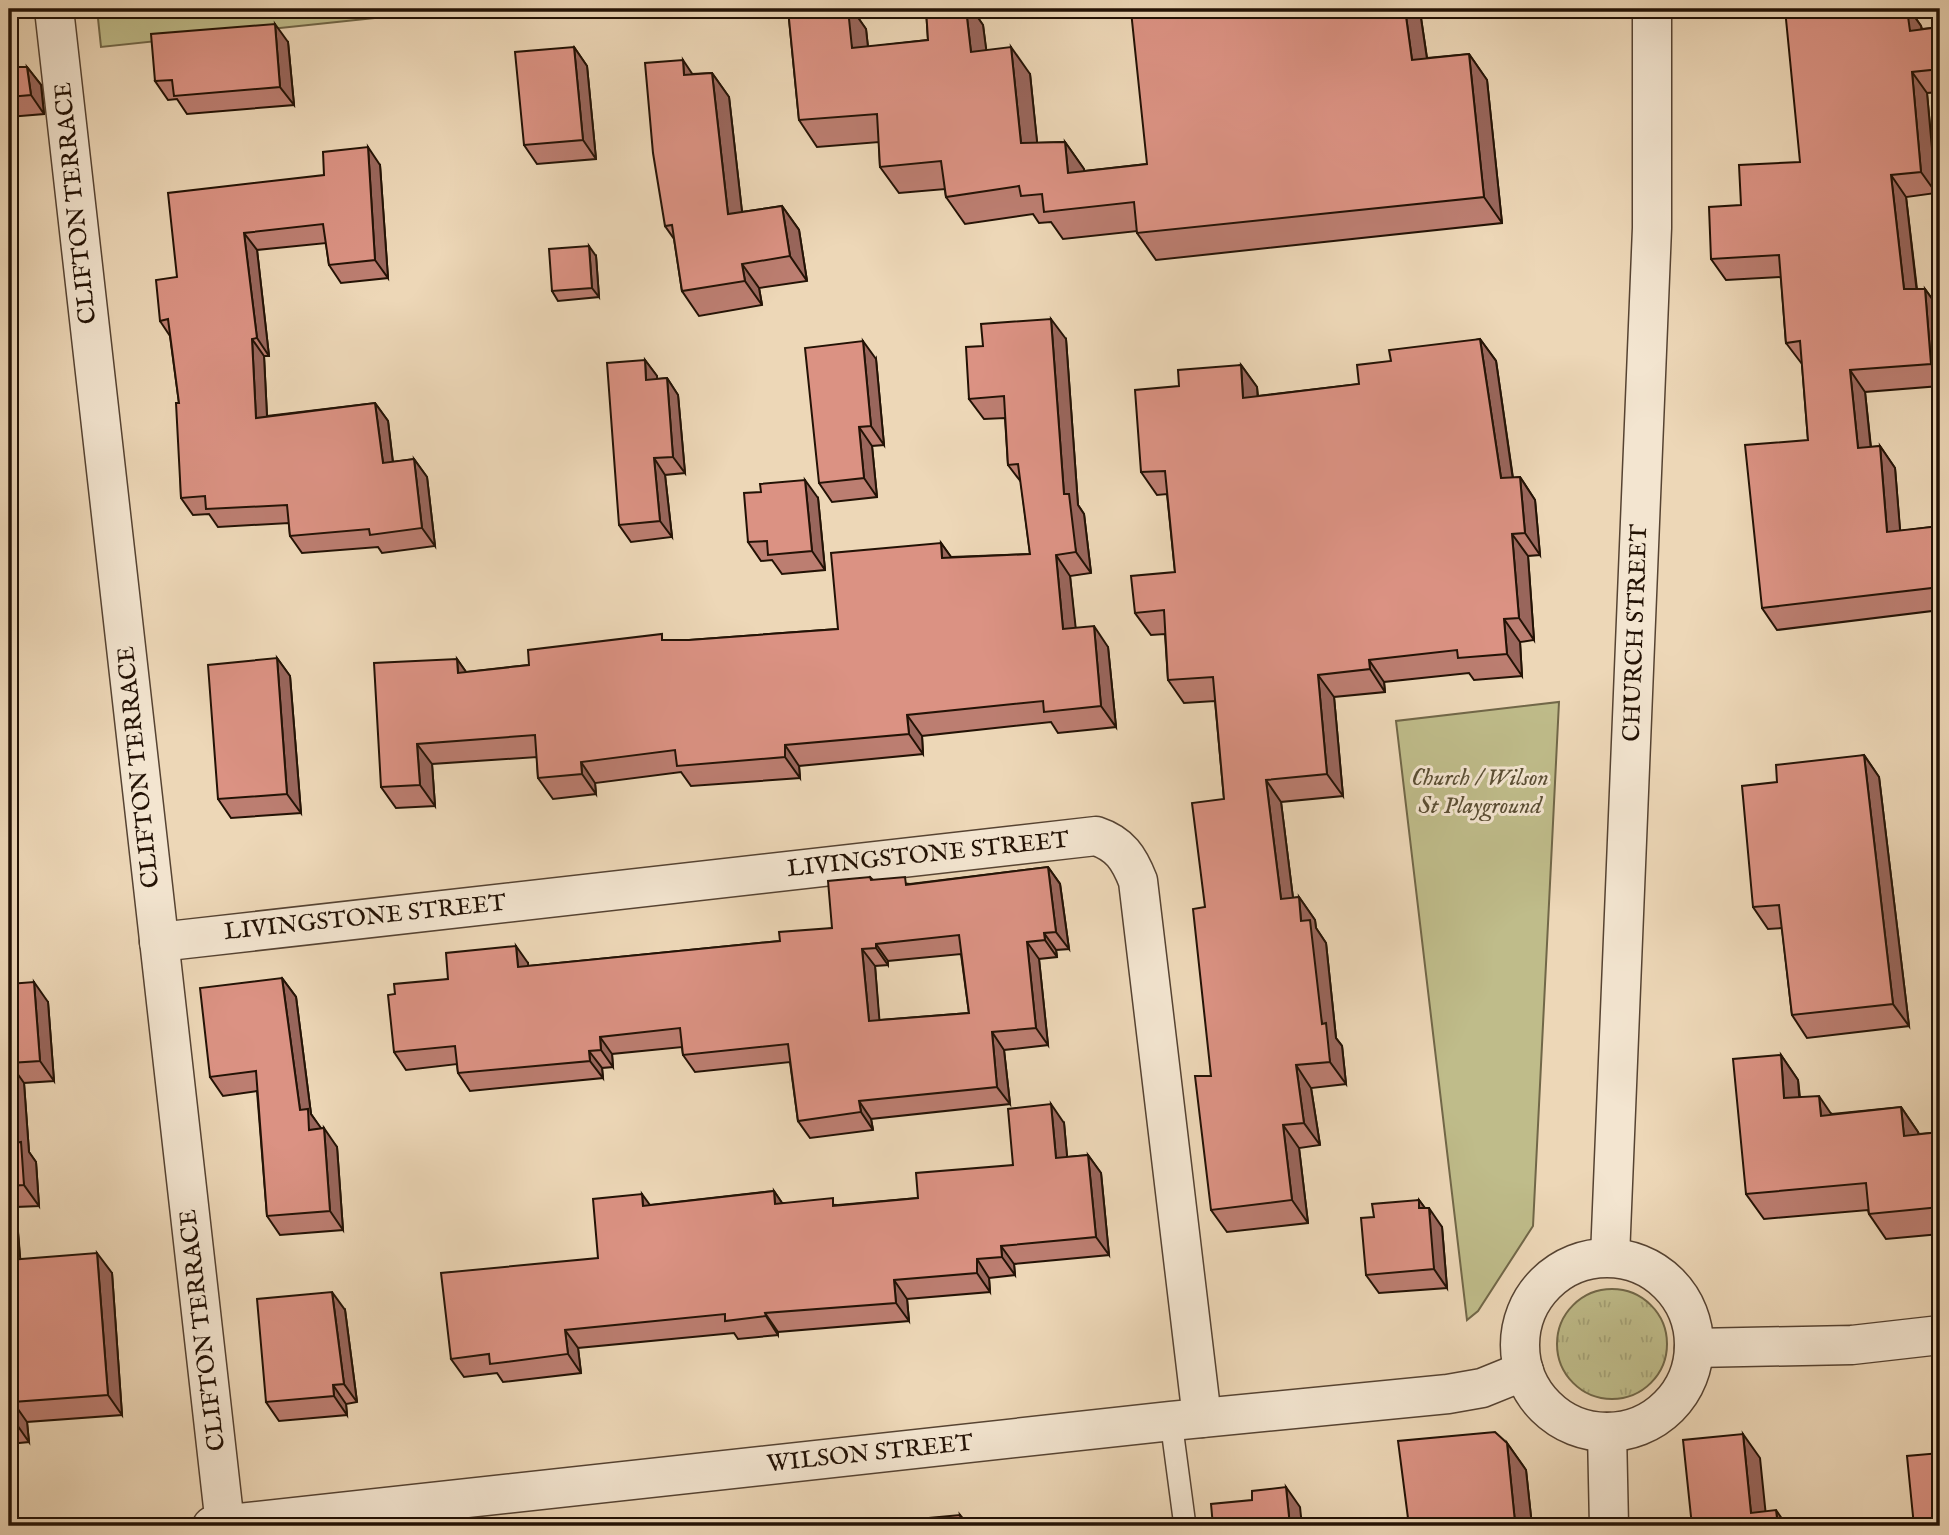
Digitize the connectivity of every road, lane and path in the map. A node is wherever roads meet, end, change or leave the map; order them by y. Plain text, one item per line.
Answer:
1 (54, 9) edge
2 (1652, 9) edge
3 (159, 942) junction
4 (1610, 1257) junction
5 (1940, 1335) edge
6 (1694, 1348) junction
7 (1524, 1371) junction
8 (1186, 1419) junction
9 (1607, 1432) junction
10 (218, 1525) edge
11 (1185, 1526) edge
12 (1609, 1526) edge

1 - 3 street, CLIFTON TERRACE
2 - 4 street, CHURCH STREET
3 - 8 street, LIVINGSTONE STREET
3 - 10 street, CLIFTON TERRACE
4 - 6 street
4 - 7 street
5 - 6 street
6 - 9 street
7 - 8 street, WILSON STREET
7 - 9 street
8 - 10 street, WILSON STREET
8 - 11 lane
9 - 12 street

